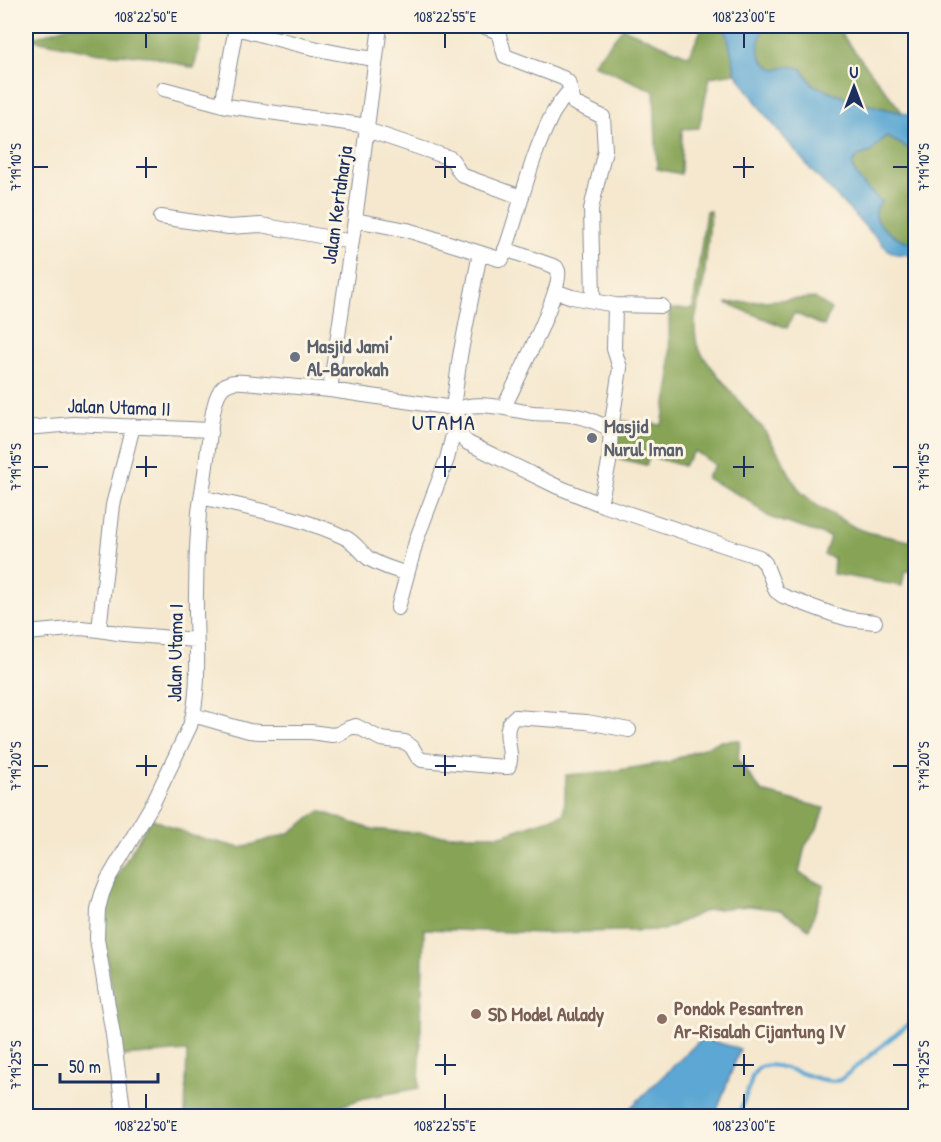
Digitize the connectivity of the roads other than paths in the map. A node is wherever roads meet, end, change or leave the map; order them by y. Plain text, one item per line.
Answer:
1 (233, 26) edge
2 (380, 26) edge
3 (483, 26) edge
4 (376, 59) junction
5 (164, 89) dead end
6 (570, 90) junction
7 (222, 105) junction
8 (368, 128) junction
9 (521, 197) junction
10 (160, 218) dead end
11 (355, 220) junction
12 (352, 242) junction
13 (505, 249) junction
14 (480, 253) junction
15 (555, 291) junction
16 (593, 300) junction
17 (615, 305) junction
18 (662, 306) dead end
19 (330, 390) junction
20 (504, 407) junction
21 (454, 409) junction
22 (459, 425) junction
23 (133, 426) junction
24 (26, 428) edge
25 (611, 429) junction
26 (211, 430) junction
27 (201, 497) junction
28 (600, 504) junction
29 (406, 574) junction
30 (398, 608) dead end
31 (875, 622) dead end
32 (99, 630) junction
33 (27, 633) edge
34 (196, 640) junction
35 (193, 715) junction
36 (629, 730) dead end
37 (124, 1116) edge

1 - 4 street
1 - 7 street
2 - 4 street, Jalan Kertaharja
3 - 6 street
4 - 8 street, Jalan Kertaharja
5 - 7 street
6 - 9 street
6 - 16 street
7 - 8 street
8 - 9 street
8 - 11 street, Jalan Kertaharja
9 - 13 street
10 - 12 street
11 - 12 street, Jalan Kertaharja
11 - 14 street
12 - 19 street, Jalan Kertaharja
13 - 14 street
13 - 15 street
14 - 21 street
15 - 16 street
15 - 20 street
16 - 17 street
17 - 18 street
17 - 25 street
19 - 21 street
19 - 26 street, Jalan Utama I
20 - 21 street
20 - 25 street
21 - 22 street
22 - 28 street
22 - 29 street
23 - 24 street, Jalan Utama II
23 - 26 street, Jalan Utama II
23 - 32 street
25 - 28 street
26 - 27 street, Jalan Utama I
27 - 29 street
27 - 34 street, Jalan Utama I
28 - 31 street
29 - 30 street
32 - 33 street
32 - 34 street
34 - 35 street, Jalan Utama I
35 - 36 street
35 - 37 street, Jalan Utama I

